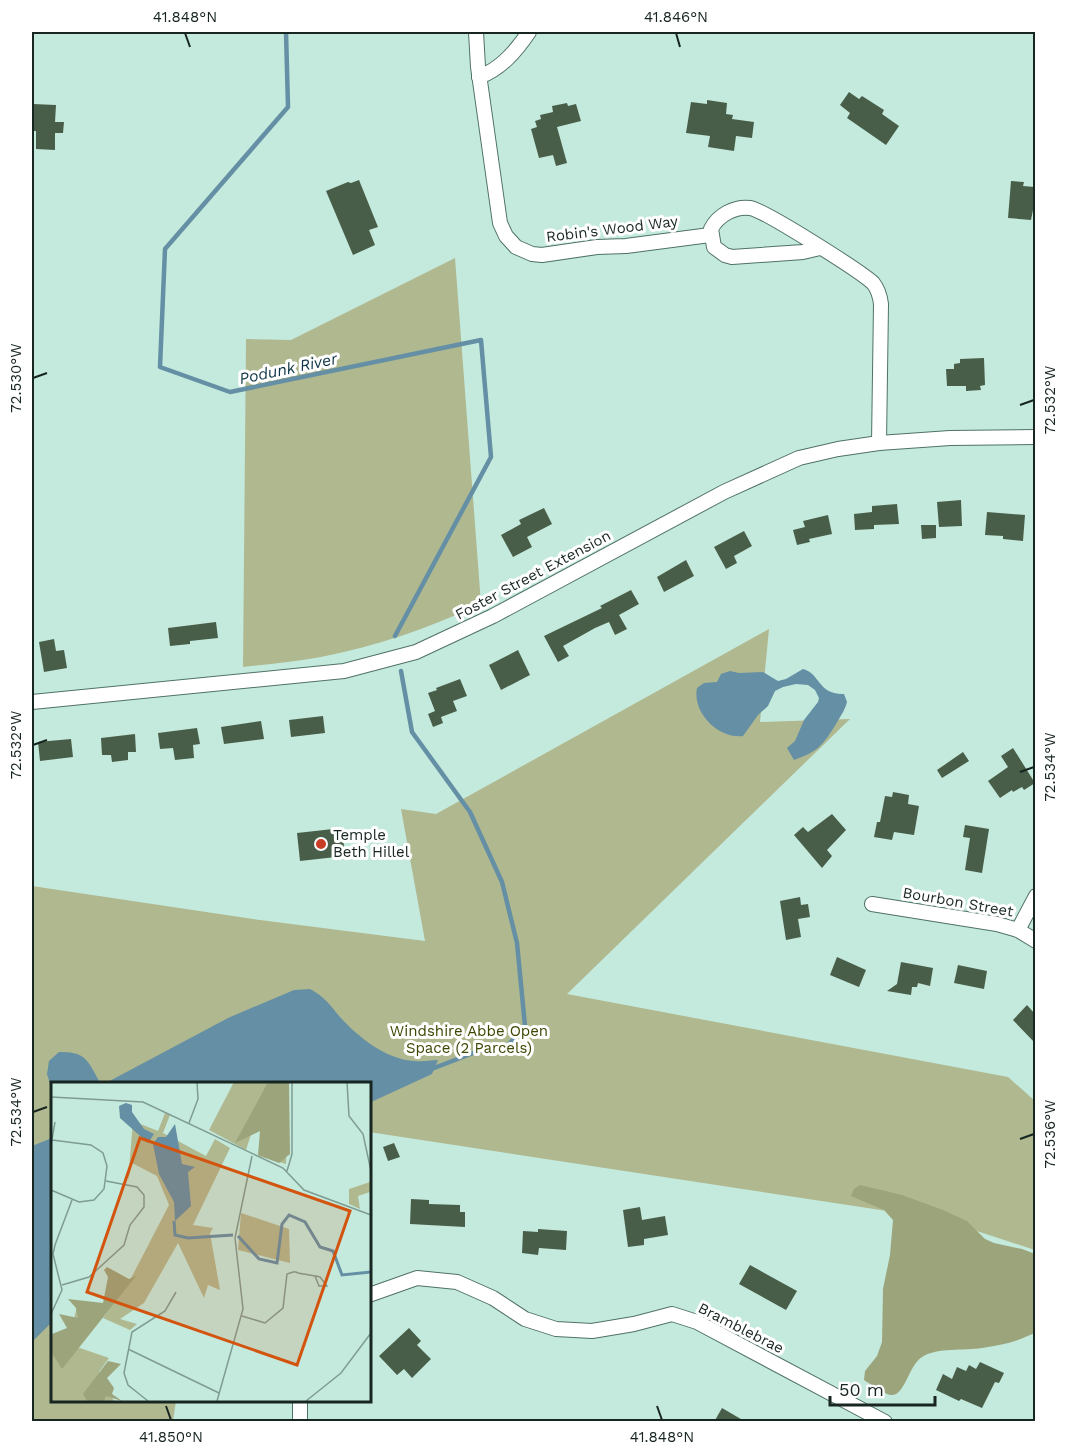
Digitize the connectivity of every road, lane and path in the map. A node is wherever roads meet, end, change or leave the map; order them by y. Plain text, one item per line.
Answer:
1 (476, 32) edge
2 (529, 32) edge
3 (480, 77) junction
4 (710, 235) junction
5 (820, 248) junction
6 (1035, 437) edge
7 (879, 443) junction
8 (32, 702) edge
9 (1035, 896) edge
10 (872, 904) dead end
11 (1018, 930) junction
12 (1035, 941) edge
13 (370, 1295) edge
14 (300, 1402) edge
15 (300, 1422) edge
16 (885, 1422) edge

1 - 3 street, Robin's Wood Way
2 - 3 street
3 - 4 street, Robin's Wood Way
4 - 5 street
4 - 5 street
5 - 7 street
6 - 7 street, Foster Street Extension
7 - 8 street, Foster Street Extension
9 - 11 street
10 - 11 street, Bourbon Street
11 - 12 street, Bourbon Street
13 - 16 street, Bramblebrae
14 - 15 street

